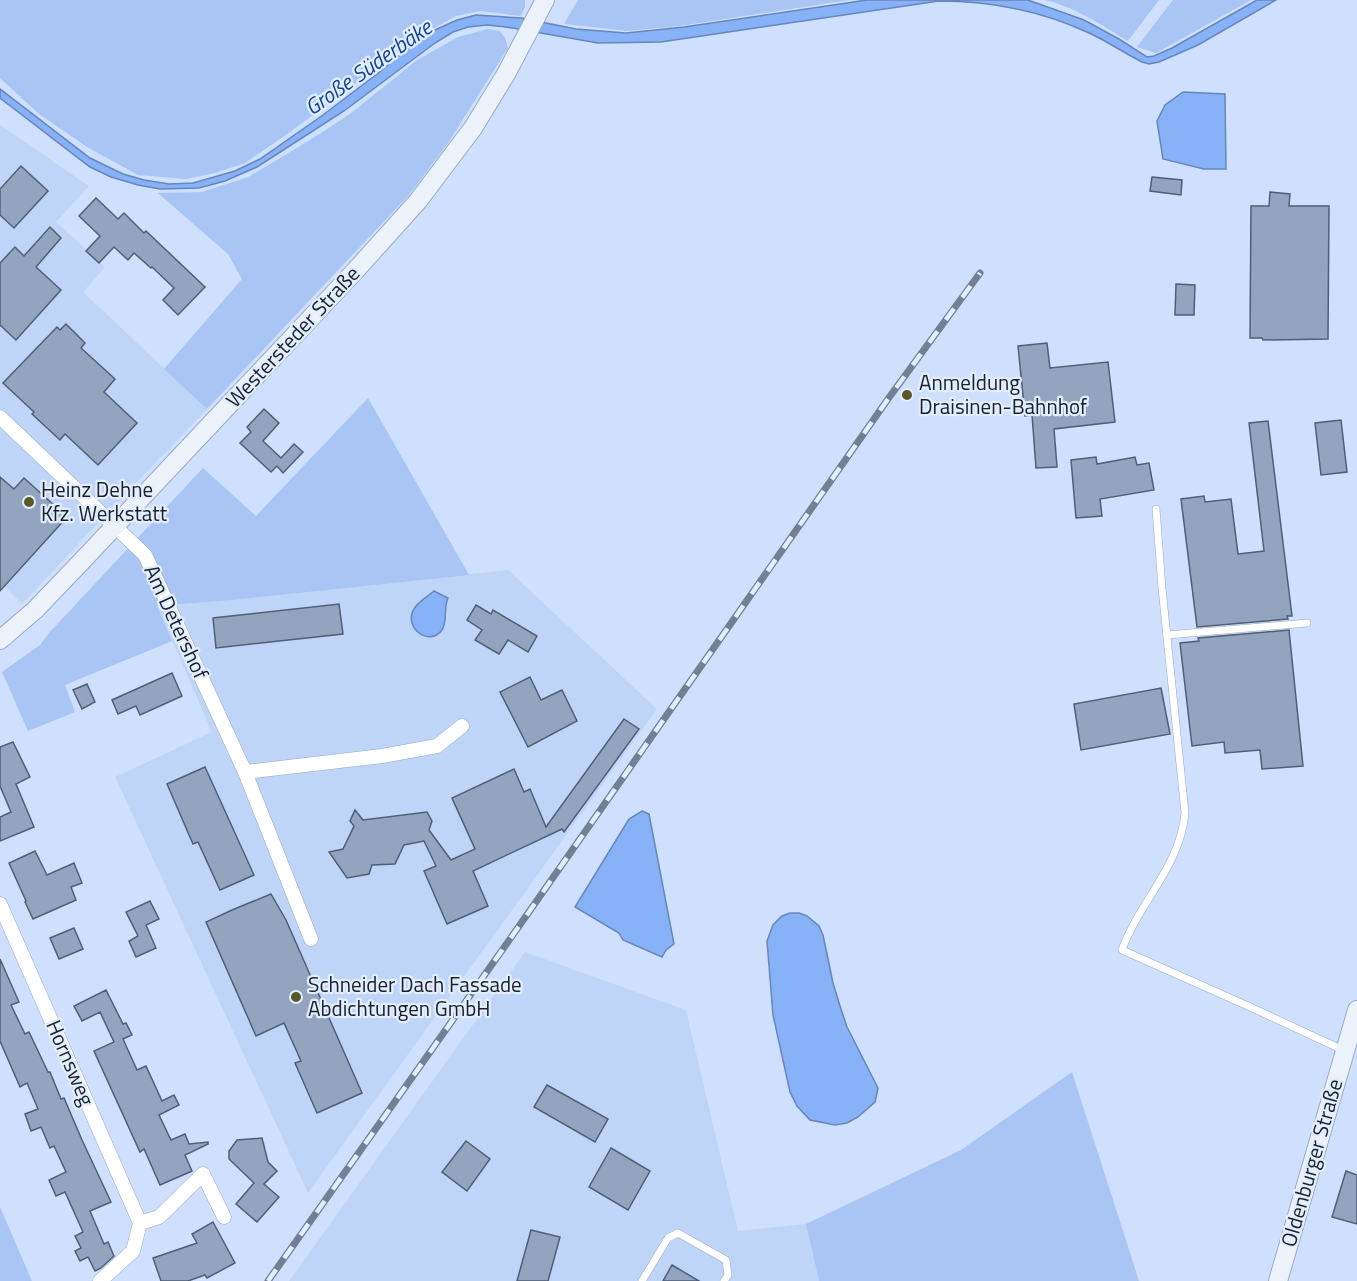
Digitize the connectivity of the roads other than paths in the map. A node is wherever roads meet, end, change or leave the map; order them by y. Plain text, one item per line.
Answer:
1 (542, 5) edge
2 (0, 417) edge
3 (1156, 509) dead end
4 (115, 526) junction
5 (1307, 622) dead end
6 (1167, 635) junction
7 (0, 640) edge
8 (462, 726) dead end
9 (245, 772) junction
10 (0, 904) edge
11 (311, 939) dead end
12 (1357, 1010) edge
13 (1345, 1051) junction
14 (224, 1217) dead end
15 (140, 1223) junction
16 (100, 1281) edge
17 (642, 1281) edge
18 (724, 1281) edge
19 (1278, 1281) edge

1 - 4 main road, Westersteder Straße
2 - 4 street, Am Detershof
3 - 6 lane
4 - 7 main road, Westersteder Straße
4 - 9 street, Am Detershof
5 - 6 lane
6 - 13 lane
8 - 9 street
9 - 11 street, Am Detershof
10 - 15 street, Hornsweg
12 - 13 main road, Oldenburger Straße
13 - 19 main road, Oldenburger Straße
14 - 15 street
15 - 16 street
17 - 18 lane

